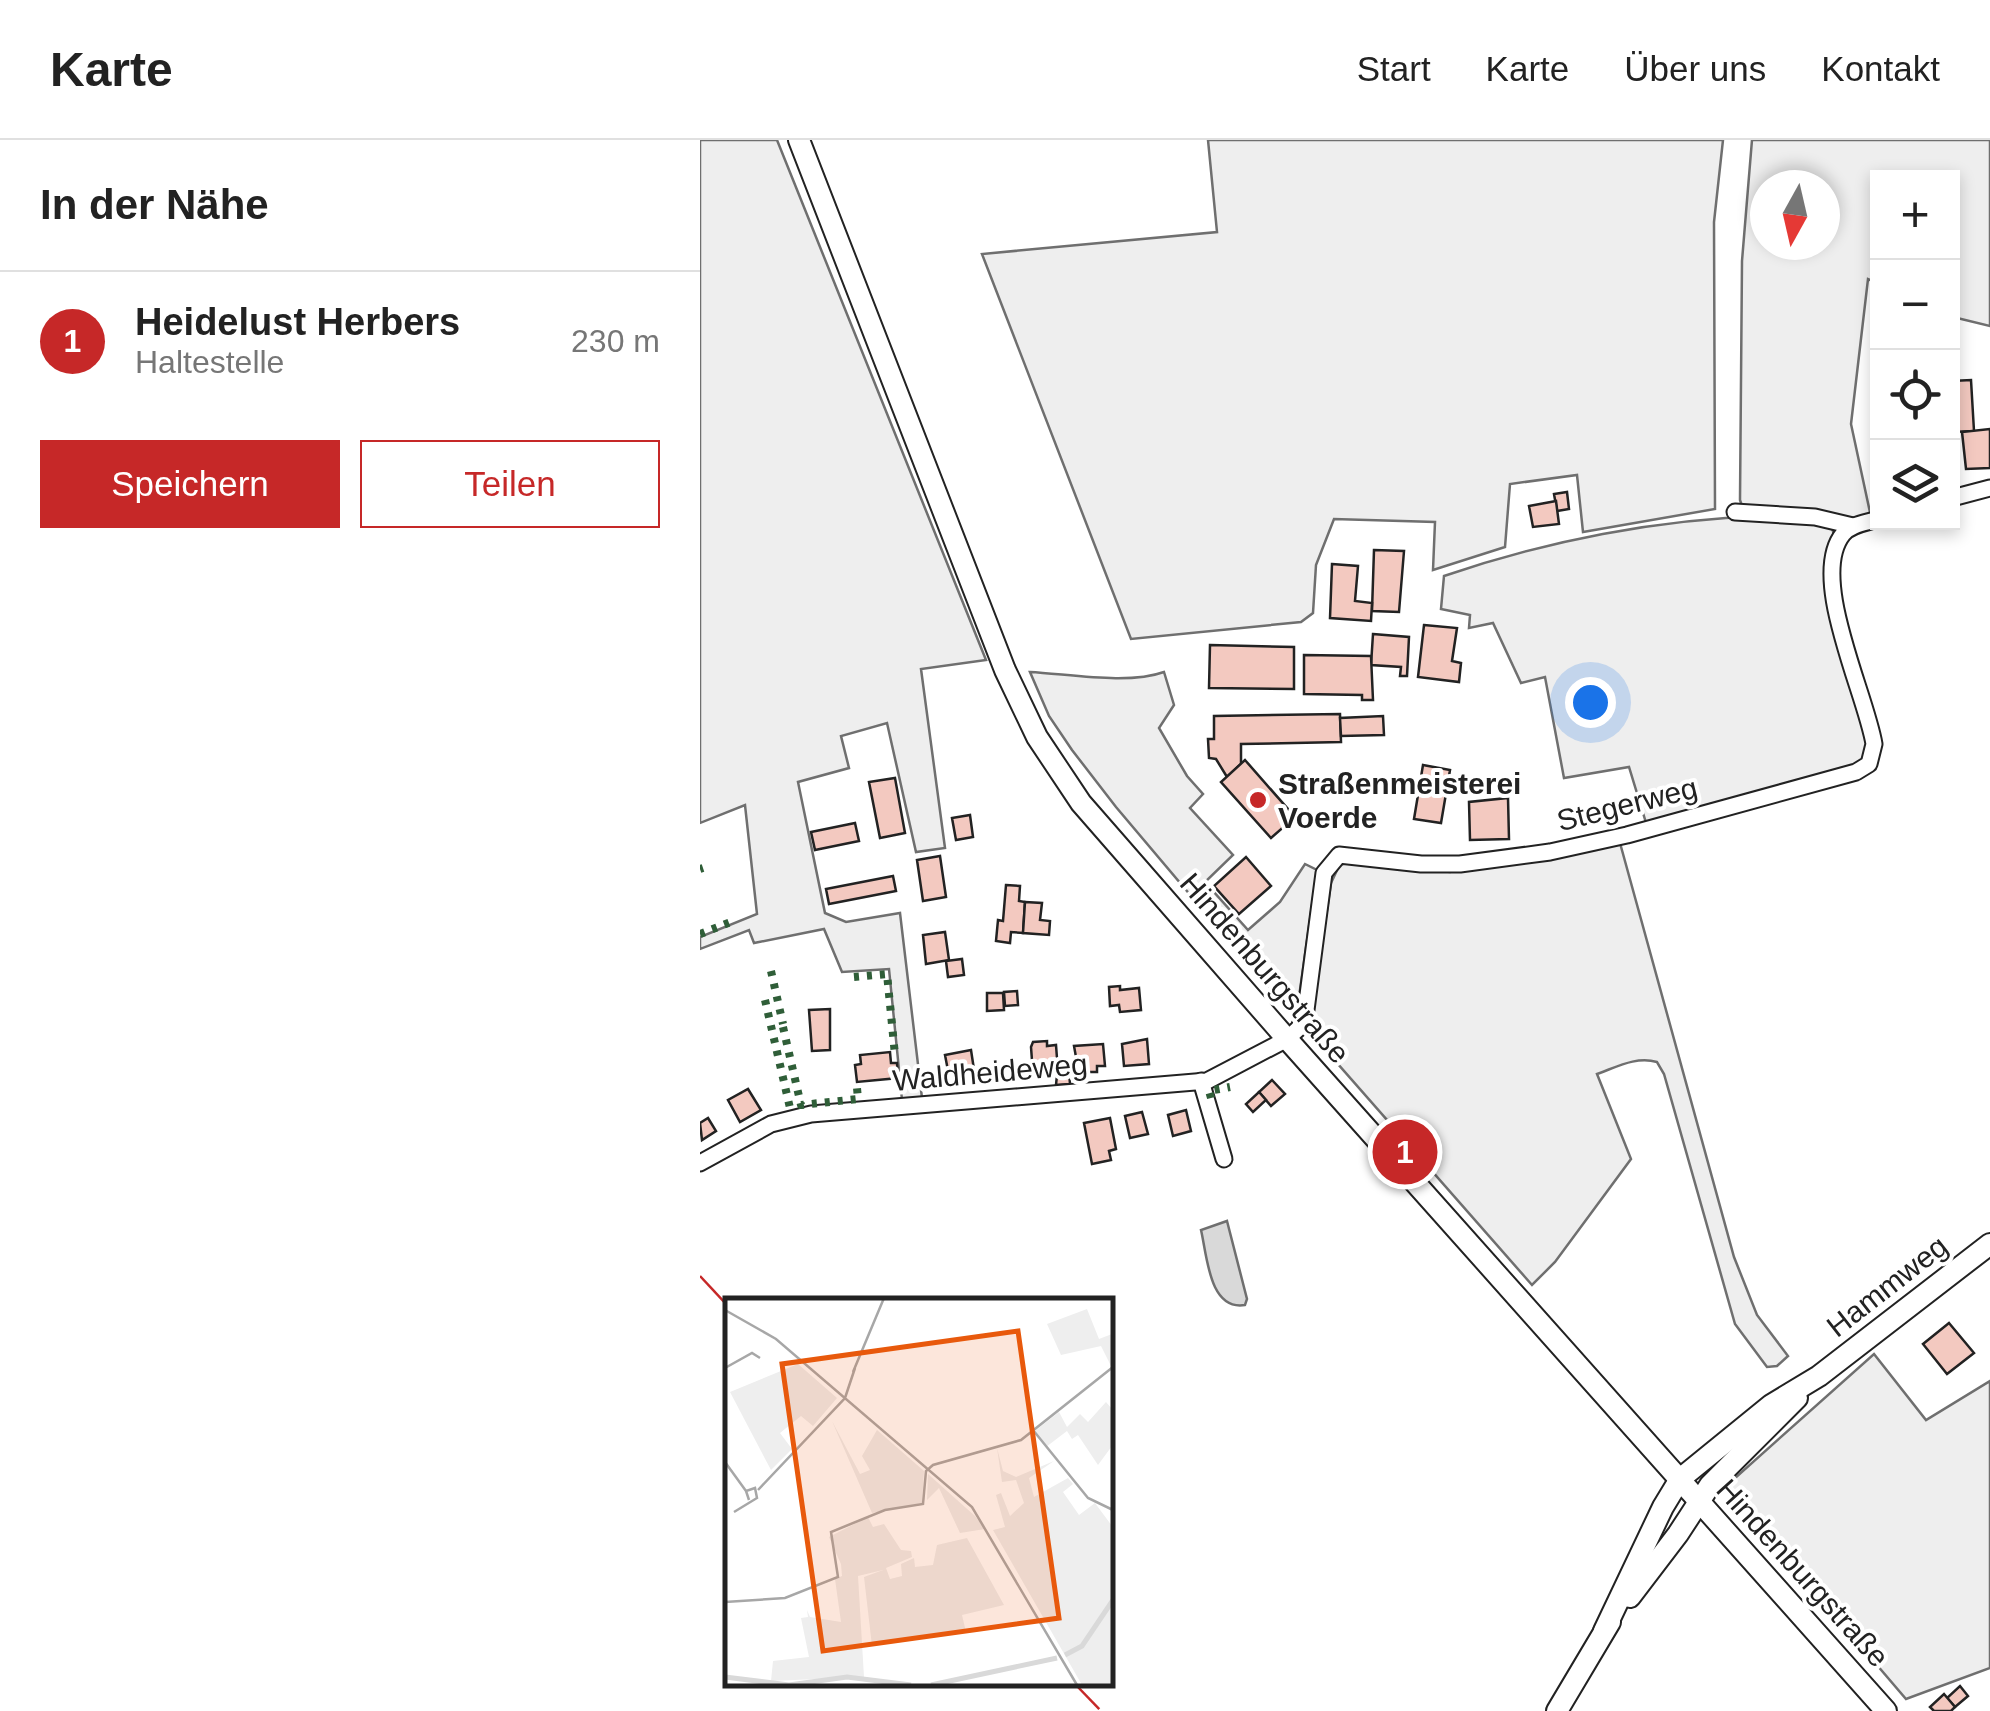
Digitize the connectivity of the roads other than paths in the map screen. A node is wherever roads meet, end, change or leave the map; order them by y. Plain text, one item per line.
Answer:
1 (799, 140) edge
2 (1990, 488) edge
3 (1960, 496) edge
4 (1735, 512) dead end
5 (1870, 522) edge
6 (1853, 526) junction
7 (1286, 1039) junction
8 (1201, 1082) junction
9 (1224, 1158) dead end
10 (700, 1164) edge
11 (1990, 1244) edge
12 (1818, 1377) junction
13 (1689, 1491) junction
14 (1715, 1520) junction
15 (1678, 1534) junction
16 (1604, 1632) junction
17 (1558, 1711) edge
18 (1886, 1711) edge

1 - 7 main road, Hindenburgstraße
2 - 3 street
4 - 6 street
5 - 6 street
6 - 7 street, Stegerweg
7 - 8 street, Waldheideweg
7 - 13 main road, Hindenburgstraße
8 - 9 street
8 - 10 street, Waldheideweg
11 - 12 main road, Hammweg
12 - 13 main road, Hammweg
12 - 13 main road, Hammweg
13 - 14 main road, Hindenburgstraße
13 - 15 main road, Hammweg
13 - 16 main road, Hammweg
14 - 15 main road
14 - 18 main road, Hindenburgstraße
15 - 16 main road, Hammweg
16 - 17 main road, Hammweg

